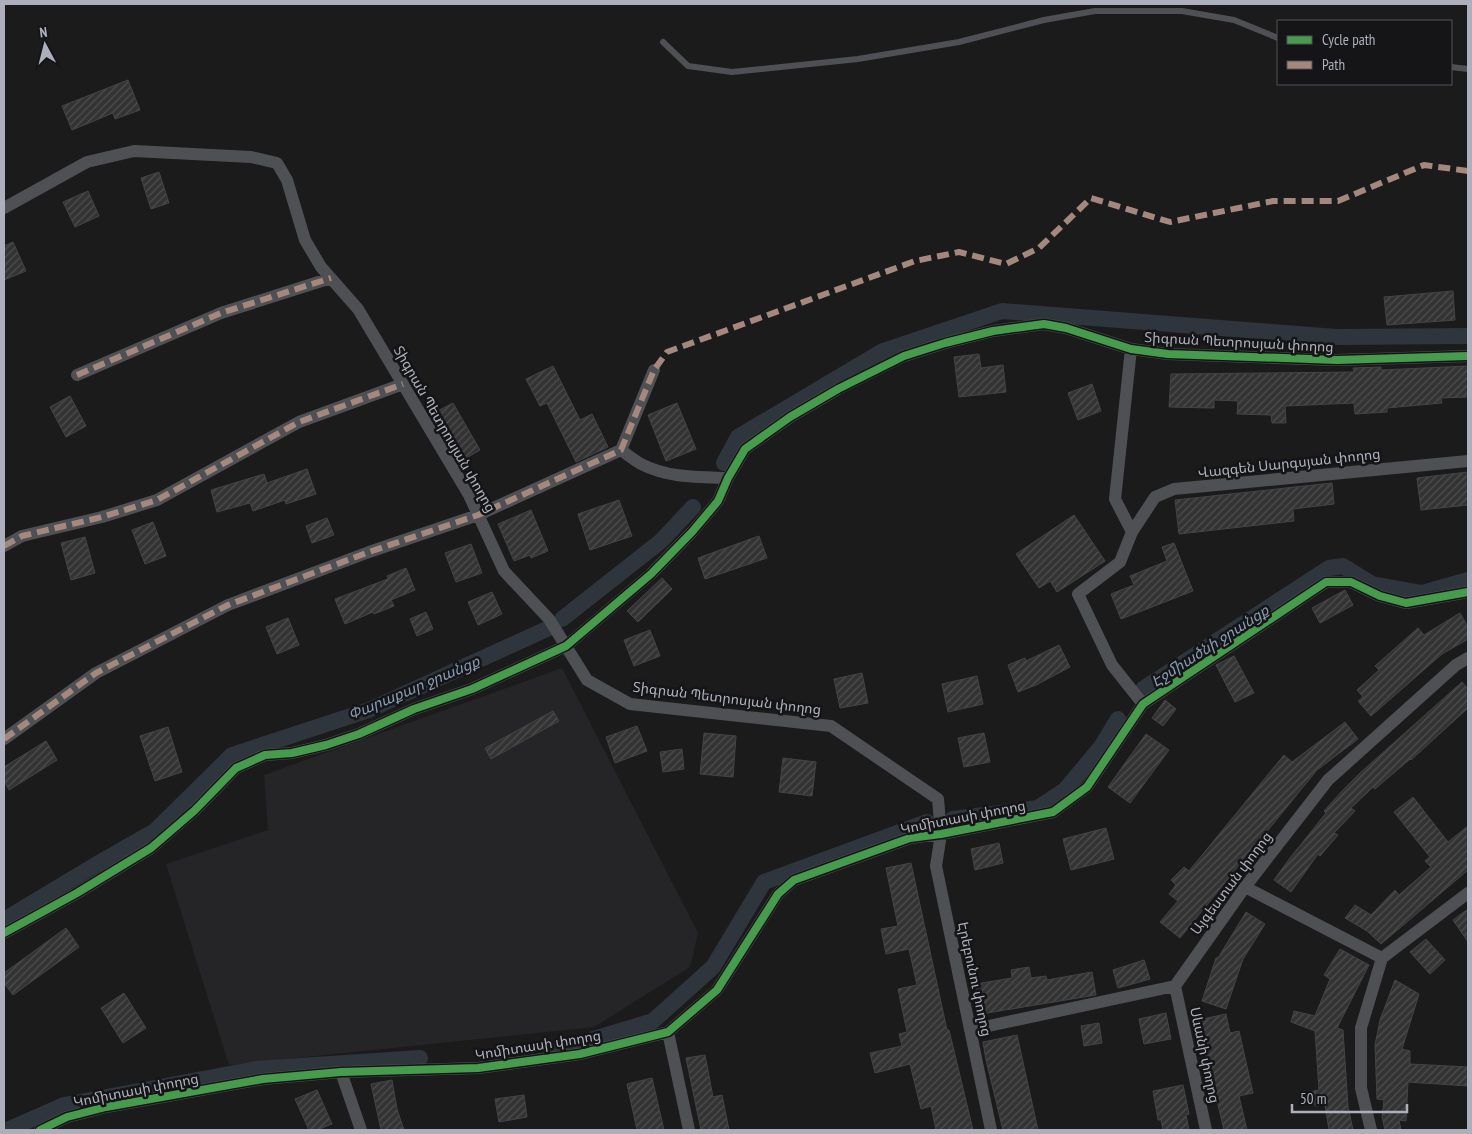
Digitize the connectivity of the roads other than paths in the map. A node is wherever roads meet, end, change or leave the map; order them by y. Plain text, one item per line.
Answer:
1 (1277, 38) edge
2 (664, 42) dead end
3 (1452, 67) edge
4 (1468, 69) edge
5 (4, 208) edge
6 (331, 278) junction
7 (1131, 348) junction
8 (1468, 356) edge
9 (654, 370) dead end
10 (76, 374) dead end
11 (403, 384) junction
12 (622, 450) junction
13 (1468, 461) edge
14 (728, 478) junction
15 (478, 515) junction
16 (1132, 532) junction
17 (4, 546) edge
18 (1468, 592) edge
19 (566, 646) junction
20 (1468, 658) edge
21 (1143, 704) junction
22 (4, 739) edge
23 (941, 834) junction
24 (1244, 887) junction
25 (1468, 893) edge
26 (4, 932) edge
27 (1382, 958) junction
28 (1175, 986) junction
29 (970, 1030) junction
30 (668, 1032) junction
31 (340, 1072) junction
32 (40, 1130) edge
33 (362, 1130) edge
34 (689, 1130) edge
35 (991, 1130) edge
36 (1206, 1130) edge
37 (1371, 1130) edge

1 - 2 lane
3 - 4 lane
5 - 6 street, Տիգրան Պետրոսյան փողոց
6 - 10 street
6 - 11 street, Տիգրան Պետրոսյան փողոց
7 - 8 street, Տիգրան Պետրոսյան փողոց
7 - 14 street, Տիգրան Պետրոսյան փողոց
7 - 16 street
9 - 12 street
11 - 15 street, Տիգրան Պետրոսյան փողոց
11 - 17 street
12 - 14 street
12 - 15 street
13 - 16 street, Վազգեն Սարգսյան փողոց
14 - 19 street, Տիգրան Պետրոսյան փողոց
15 - 19 street, Տիգրան Պետրոսյան փողոց
15 - 22 street
16 - 21 street, Վազգեն Սարգսյան փողոց
18 - 21 street, Կոմիտասի փողոց
19 - 23 street, Տիգրան Պետրոսյան փողոց
19 - 26 street, Տիգրան Պետրոսյան փողոց
20 - 24 street, Այգեստան փողոց
21 - 23 street, Կոմիտասի փողոց
23 - 29 street, Էրեբունու փողոց
23 - 30 street, Կոմիտասի փողոց
24 - 27 street
24 - 28 street, Այգեստան փողոց
25 - 27 street
27 - 37 street
28 - 29 street
28 - 36 street, Սևանի փողոց
29 - 35 street, Էրեբունու փողոց
30 - 31 street, Կոմիտասի փողոց
30 - 34 street
31 - 32 street, Կոմիտասի փողոց
31 - 33 street

